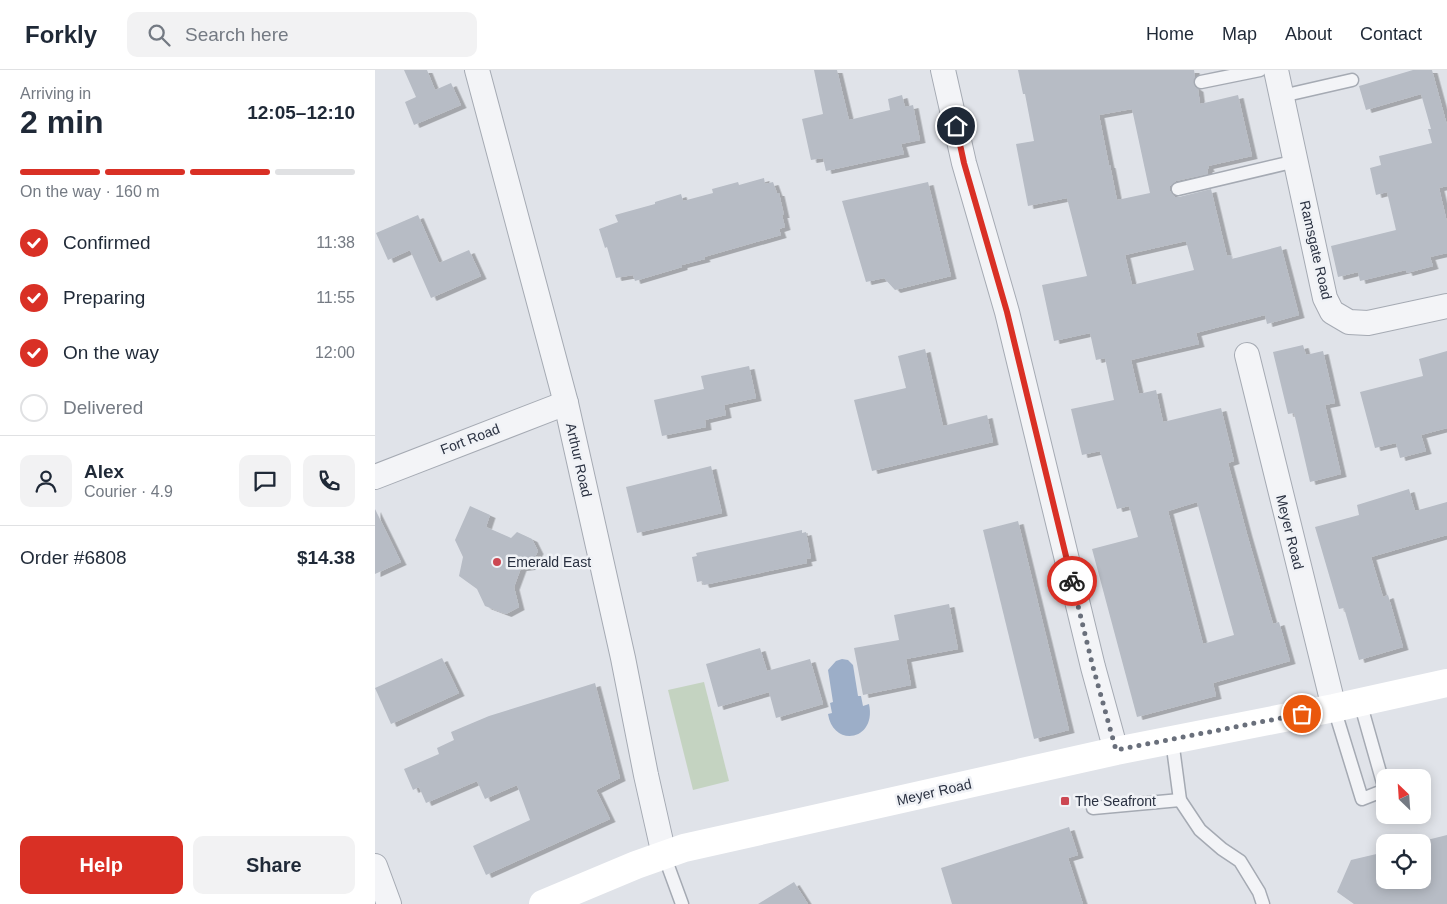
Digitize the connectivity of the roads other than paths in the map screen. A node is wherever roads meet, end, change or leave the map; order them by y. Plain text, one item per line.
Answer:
1 (477, 70) edge
2 (943, 70) edge
3 (1260, 70) edge
4 (1276, 70) edge
5 (1352, 80) dead end
6 (1201, 82) dead end
7 (1282, 96) junction
8 (1296, 161) junction
9 (1178, 189) dead end
10 (1447, 306) edge
11 (1247, 355) dead end
12 (566, 403) junction
13 (375, 477) edge
14 (1447, 683) edge
15 (1360, 702) junction
16 (1333, 708) junction
17 (1172, 740) junction
18 (1116, 750) junction
19 (1379, 769) edge
20 (1376, 794) edge
21 (1180, 800) junction
22 (1093, 808) dead end
23 (664, 855) junction
24 (375, 866) edge
25 (389, 904) edge
26 (543, 904) edge
27 (682, 904) edge
28 (1263, 904) edge

1 - 12 street, Arthur Road
2 - 18 street
3 - 6 lane
4 - 7 street, Ramsgate Road
5 - 7 lane
7 - 8 street, Ramsgate Road
8 - 9 lane
8 - 10 street, Ramsgate Road
11 - 16 street, Meyer Road
12 - 13 street, Fort Road
12 - 23 street, Arthur Road
14 - 15 street, Meyer Road
15 - 16 street, Meyer Road
15 - 19 lane
16 - 17 street, Meyer Road
16 - 20 lane
17 - 18 street, Meyer Road
17 - 21 lane
18 - 23 street, Meyer Road
21 - 22 lane
21 - 28 lane
23 - 26 street, Meyer Road
23 - 27 lane
24 - 25 street

